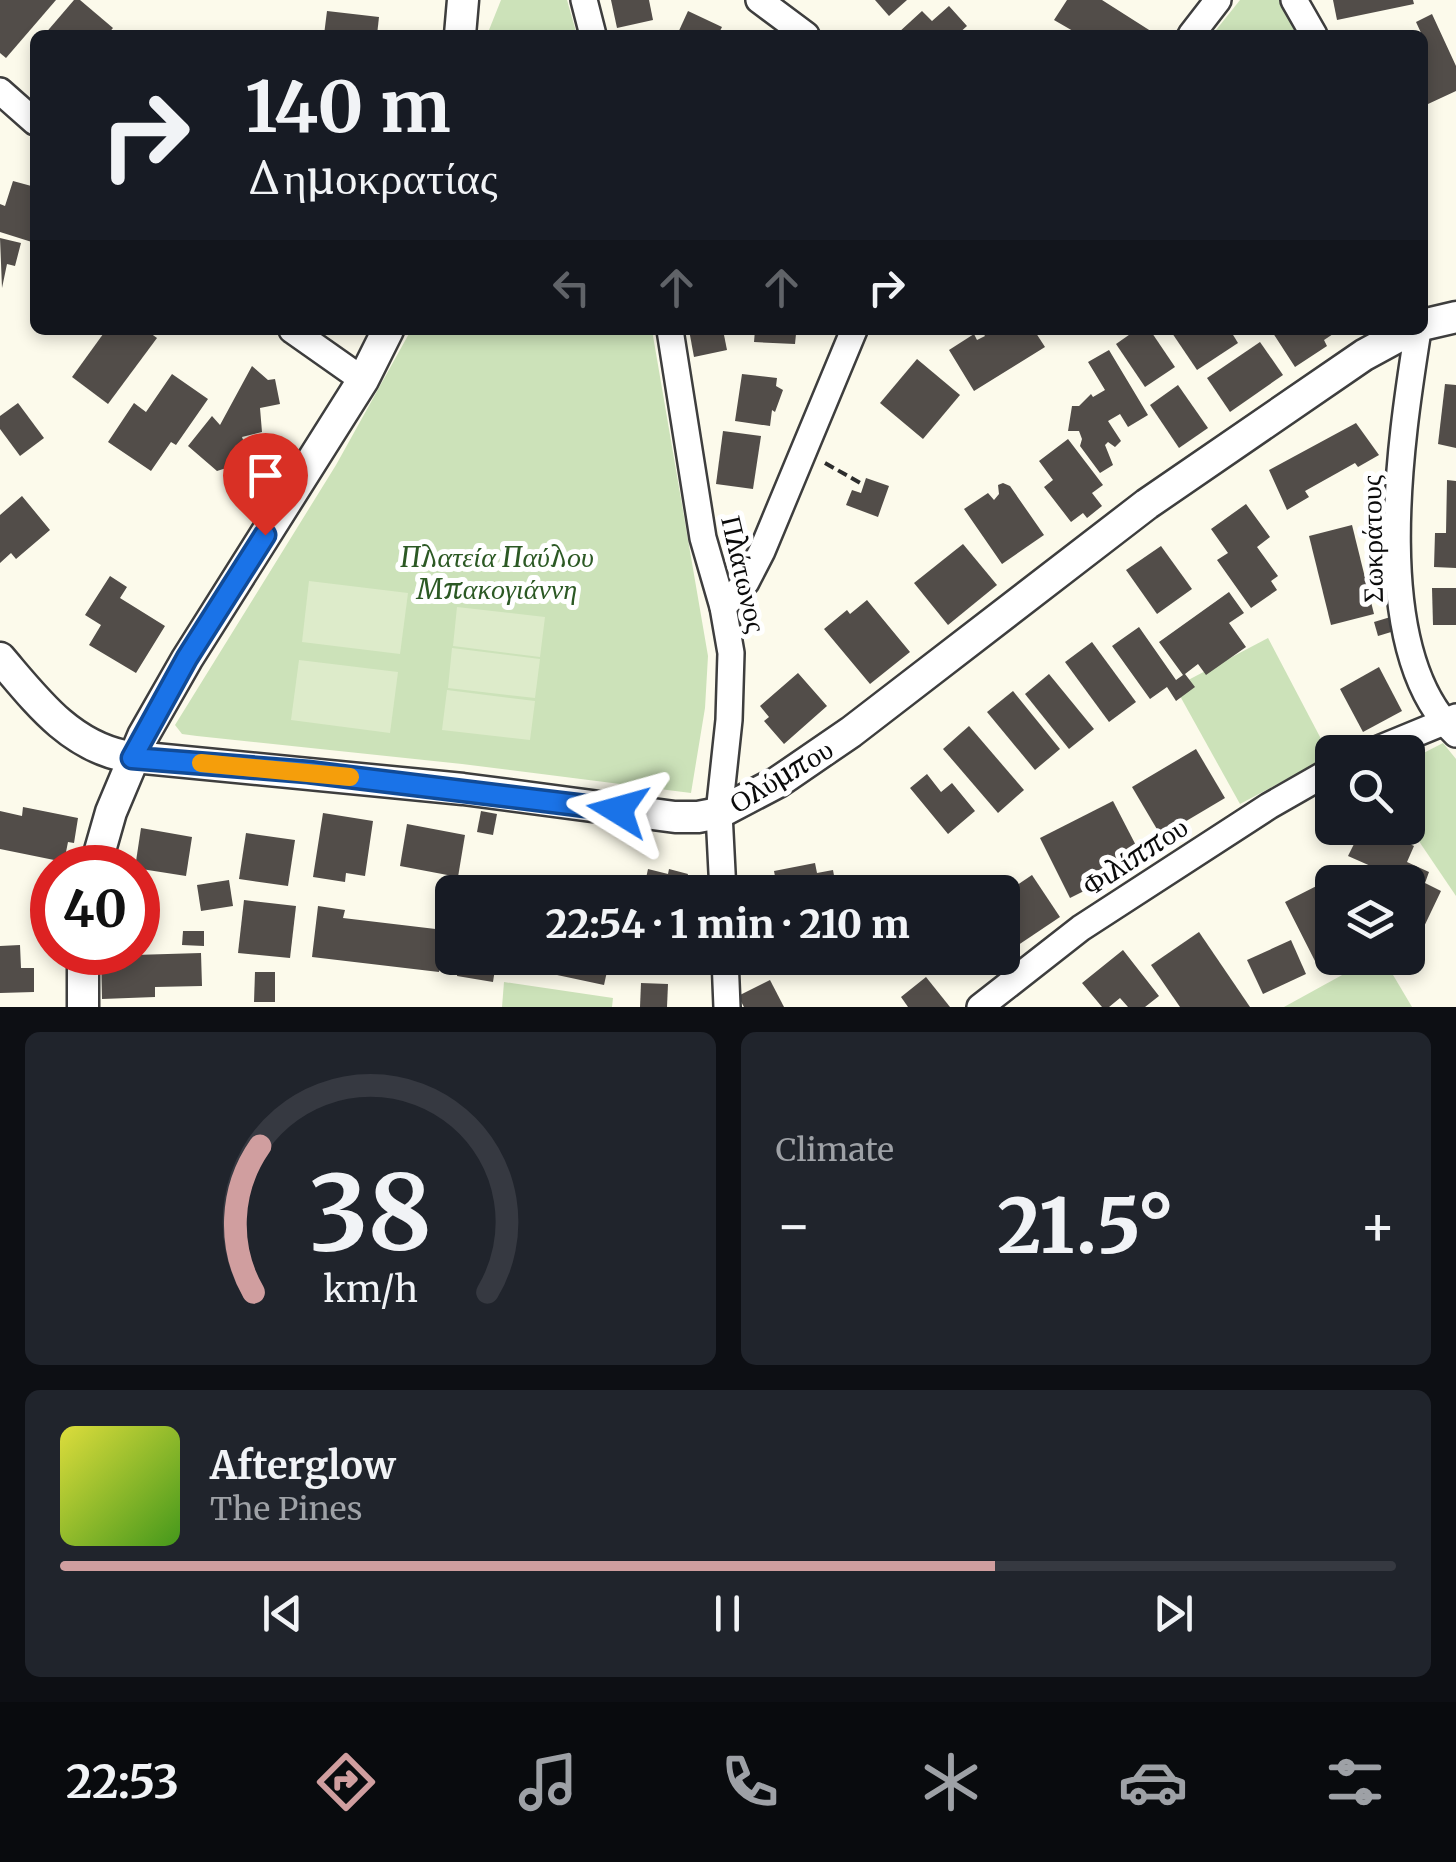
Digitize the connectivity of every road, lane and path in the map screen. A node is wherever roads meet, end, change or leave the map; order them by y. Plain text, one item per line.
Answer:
1 (464, 0) edge
2 (584, 0) edge
3 (759, 0) edge
4 (1218, 0) edge
5 (1294, 0) edge
6 (461, 30) edge
7 (592, 30) edge
8 (799, 30) edge
9 (1195, 30) edge
10 (1311, 30) edge
11 (0, 92) edge
12 (30, 118) edge
13 (1456, 317) edge
14 (1428, 326) edge
15 (299, 335) edge
16 (386, 335) edge
17 (671, 335) edge
18 (852, 335) edge
19 (1401, 335) edge
20 (1419, 335) edge
21 (363, 380) junction
22 (803, 451) junction
23 (864, 486) dead end
24 (722, 606) junction
25 (0, 658) edge
26 (1452, 725) edge
27 (1422, 735) edge
28 (132, 758) junction
29 (1315, 780) edge
30 (720, 813) junction
31 (101, 845) edge
32 (722, 875) edge
33 (83, 975) edge
34 (726, 975) edge
35 (83, 1007) edge
36 (727, 1007) edge
37 (980, 1007) edge

1 - 6 street
2 - 7 street
3 - 8 street
4 - 9 street
5 - 10 street
11 - 12 street
13 - 14 street
15 - 21 street
16 - 21 street
17 - 24 street, Πλάτωνος
18 - 22 street
19 - 30 street, Ολύμπου
20 - 26 street, Σωκράτους
21 - 28 street
22 - 23 path
22 - 24 street
24 - 30 street, Πλάτωνος
25 - 28 street, Ολύμπου
26 - 27 street
28 - 30 street, Ολύμπου
28 - 31 street
29 - 37 street, Φιλίππου
30 - 32 street, Πλάτωνος
33 - 35 street
34 - 36 street

